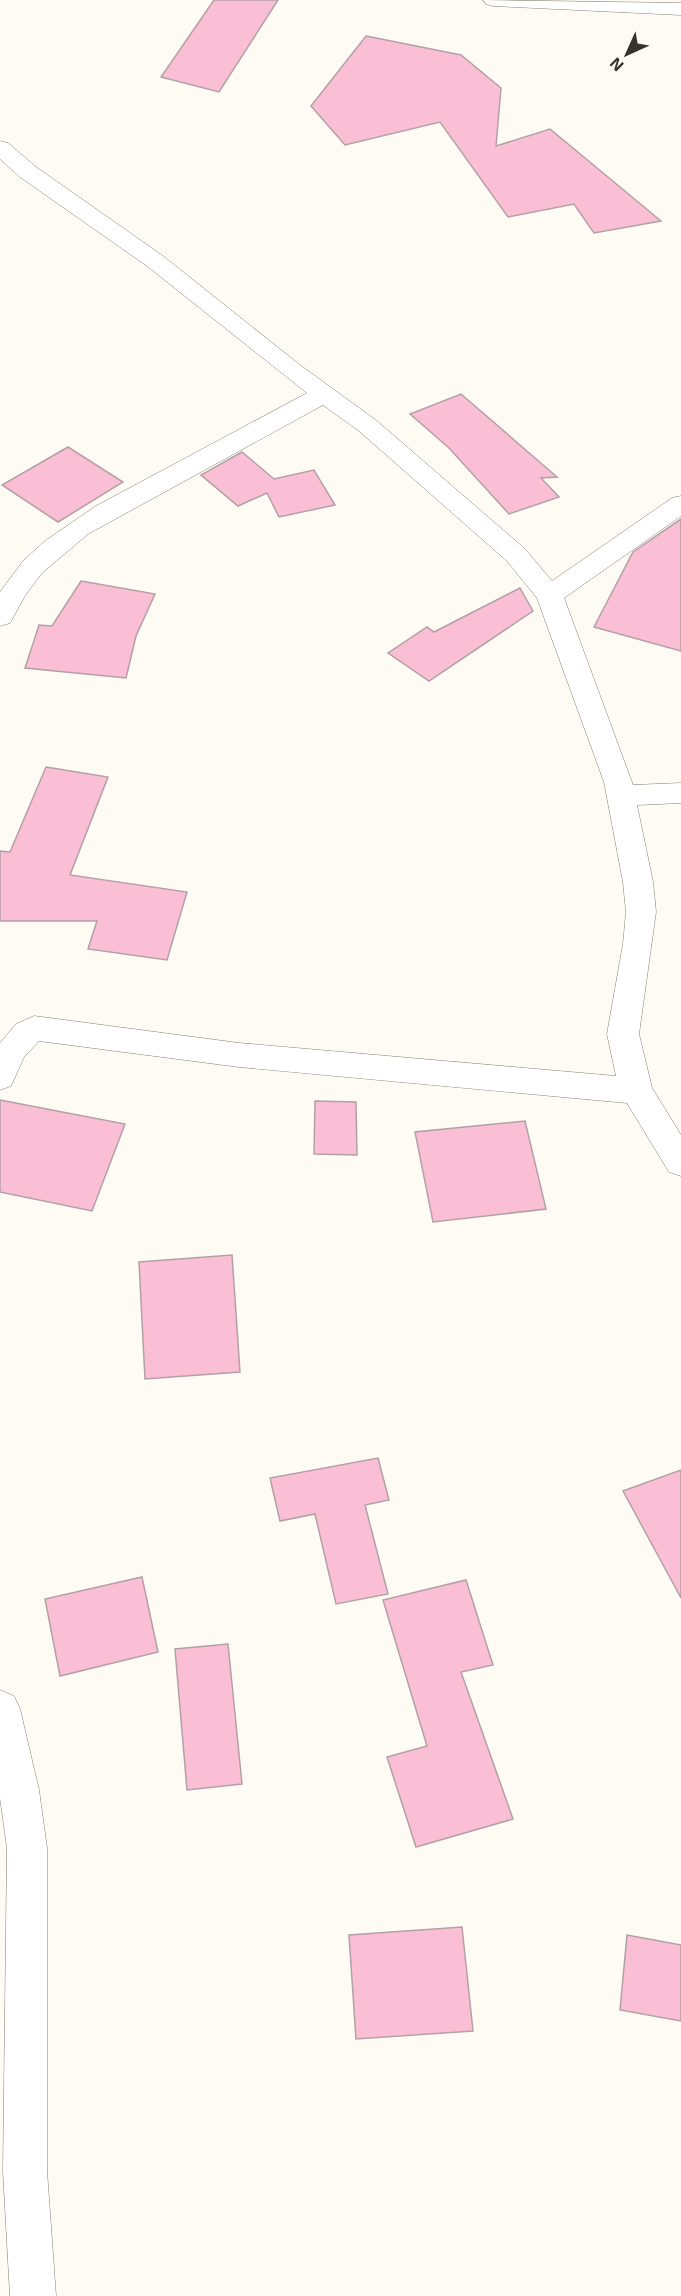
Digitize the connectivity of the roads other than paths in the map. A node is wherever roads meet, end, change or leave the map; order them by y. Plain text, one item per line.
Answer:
1 (493, 0) edge
2 (681, 9) edge
3 (0, 148) edge
4 (323, 395) junction
5 (681, 504) edge
6 (550, 595) junction
7 (0, 617) edge
8 (681, 793) edge
9 (621, 796) junction
10 (0, 1077) edge
11 (637, 1091) junction
12 (681, 1163) edge
13 (2, 1724) edge
14 (12, 2172) edge
15 (33, 2296) edge

1 - 2 street
3 - 4 street
4 - 6 street
4 - 7 street
5 - 6 street
6 - 9 street
8 - 9 street
9 - 11 street
10 - 11 street
11 - 12 street
13 - 14 street
14 - 15 street

